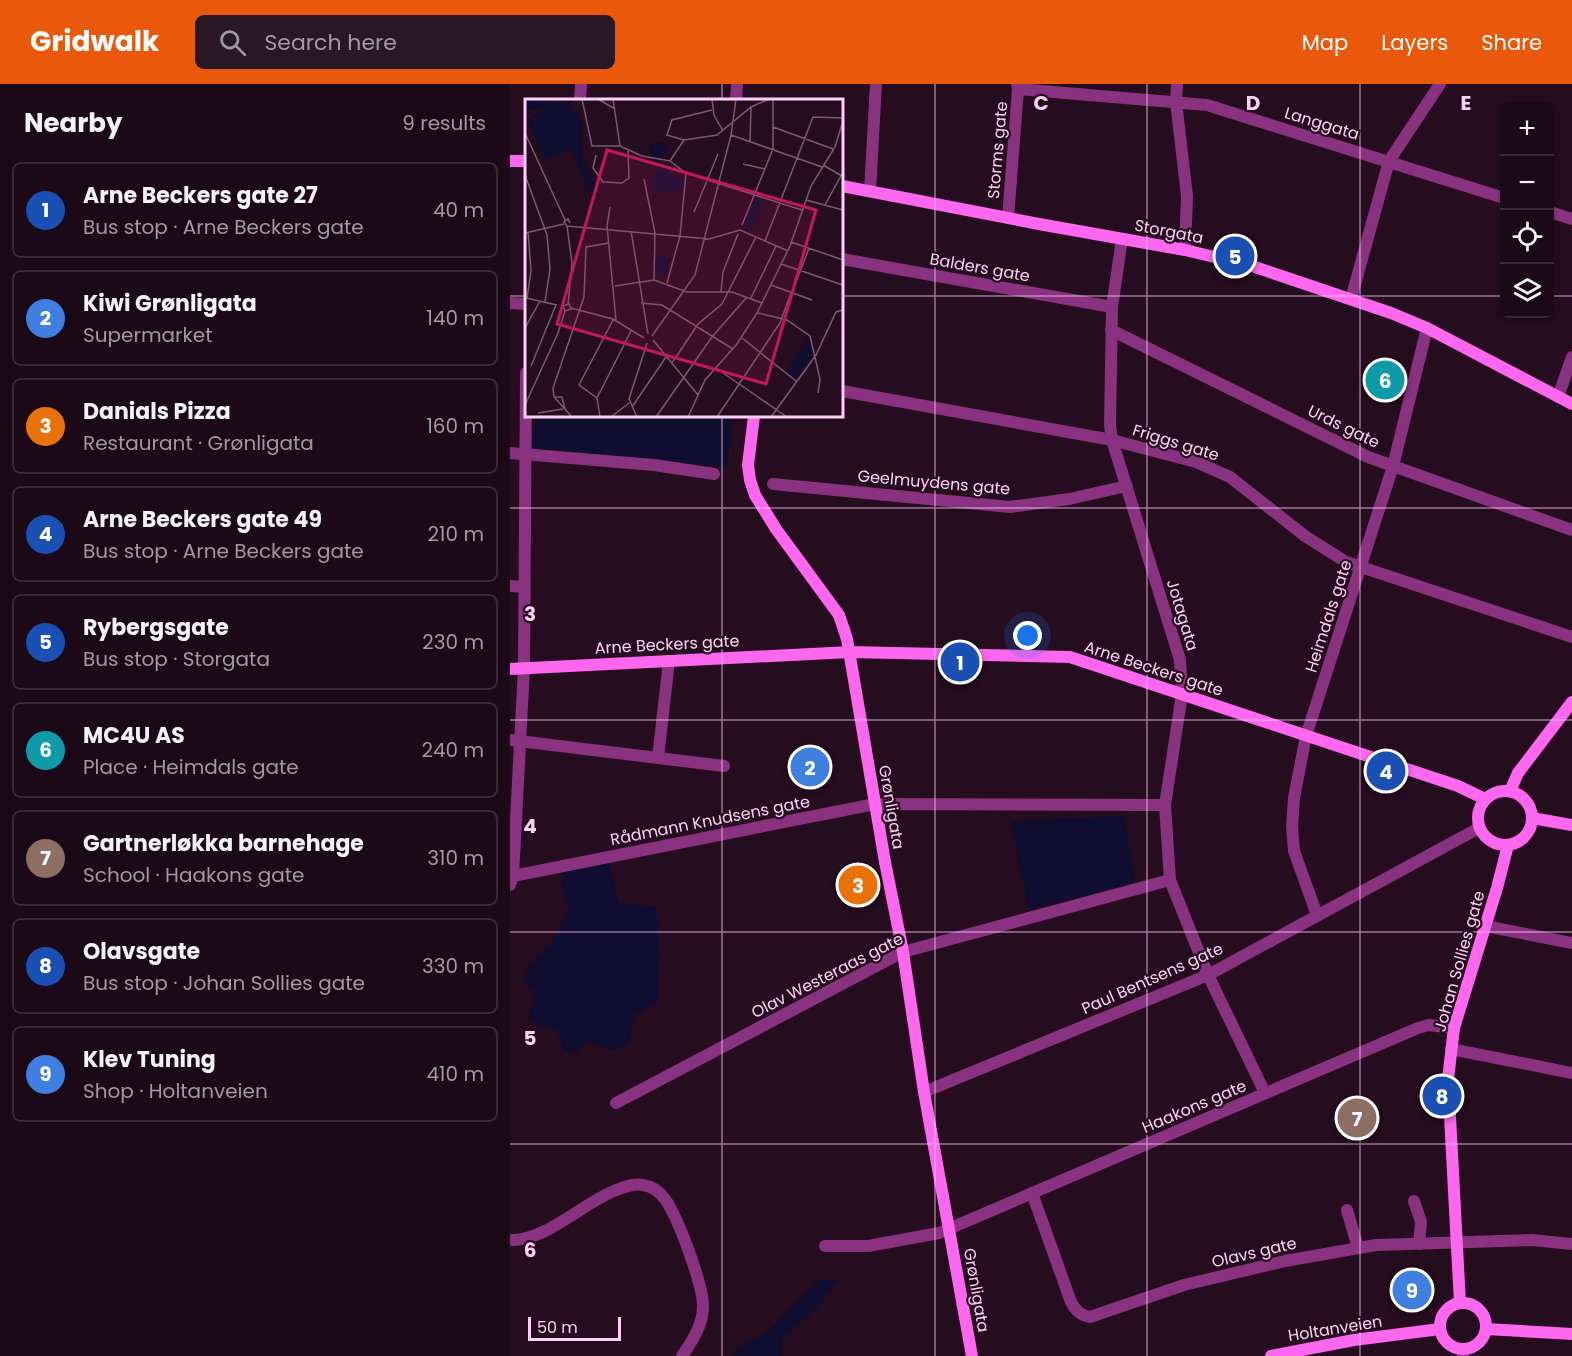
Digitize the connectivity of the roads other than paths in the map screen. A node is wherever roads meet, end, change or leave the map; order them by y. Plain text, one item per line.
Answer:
1 (582, 84) edge
2 (737, 84) edge
3 (876, 84) edge
4 (1177, 84) edge
5 (1440, 84) edge
6 (1018, 87) edge
7 (580, 99) edge
8 (736, 99) edge
9 (1176, 102) junction
10 (1389, 161) junction
11 (843, 186) edge
12 (870, 191) junction
13 (1500, 197) edge
14 (1554, 213) edge
15 (1008, 218) junction
16 (1572, 219) edge
17 (1122, 239) junction
18 (1185, 250) junction
19 (843, 259) edge
20 (1352, 299) junction
21 (510, 303) edge
22 (525, 304) edge
23 (1112, 307) junction
24 (1427, 328) junction
25 (1111, 330) junction
26 (1572, 357) edge
27 (843, 391) edge
28 (1558, 397) junction
29 (1572, 404) edge
30 (525, 414) edge
31 (754, 417) edge
32 (1112, 440) junction
33 (510, 453) edge
34 (524, 454) junction
35 (1393, 466) junction
36 (714, 474) dead end
37 (773, 484) dead end
38 (1127, 486) junction
39 (1572, 530) edge
40 (1361, 567) junction
41 (510, 586) edge
42 (524, 587) junction
43 (1572, 637) edge
44 (850, 652) junction
45 (669, 661) junction
46 (524, 668) junction
47 (510, 669) edge
48 (1182, 694) junction
49 (1572, 702) edge
50 (1306, 736) junction
51 (515, 740) edge
52 (658, 758) junction
53 (724, 766) dead end
54 (1510, 791) junction
55 (1485, 800) junction
56 (875, 804) junction
57 (1165, 805) junction
58 (1532, 818) junction
59 (1572, 825) edge
60 (1479, 828) junction
61 (1508, 845) junction
62 (512, 880) edge
63 (1170, 880) junction
64 (1317, 915) junction
65 (1485, 926) junction
66 (1572, 943) edge
67 (903, 952) junction
68 (1208, 975) junction
69 (1454, 1028) junction
70 (1451, 1049) junction
71 (1572, 1073) edge
72 (924, 1092) junction
73 (1265, 1093) junction
74 (616, 1103) dead end
75 (1032, 1193) junction
76 (1413, 1201) dead end
77 (1347, 1210) dead end
78 (949, 1230) junction
79 (510, 1240) edge
80 (1457, 1243) junction
81 (1419, 1244) junction
82 (1572, 1244) edge
83 (825, 1246) dead end
84 (1358, 1248) junction
85 (1460, 1303) junction
86 (1440, 1329) junction
87 (1486, 1329) junction
88 (1572, 1334) edge
89 (1463, 1353) edge
90 (682, 1356) edge
91 (972, 1356) edge
92 (1271, 1356) edge

1 - 7 street
2 - 8 street
3 - 12 street
4 - 9 street
5 - 10 street
6 - 9 street, Langgata
6 - 15 street, Storms gate
9 - 10 street, Langgata
9 - 18 street
10 - 13 street, Langgata
10 - 20 street
11 - 12 main road, Storgata
12 - 15 main road, Storgata
14 - 16 street
15 - 17 main road, Storgata
17 - 18 main road, Storgata
17 - 23 street, Jotagata
18 - 20 main road, Storgata
19 - 23 street, Balders gate
20 - 24 main road, Storgata
21 - 22 street
23 - 25 street, Jotagata
24 - 28 main road, Storgata
24 - 35 street, Heimdals gate
25 - 32 street, Jotagata
25 - 35 street, Urds gate
26 - 28 street
27 - 32 street, Friggs gate
28 - 29 main road, Storgata
30 - 34 street
31 - 44 main road, Grønligata
32 - 38 street, Jotagata
32 - 40 street, Friggs gate
33 - 34 street
34 - 36 street
34 - 42 street
35 - 39 street, Urds gate
35 - 40 street, Heimdals gate
37 - 38 street, Geelmuydens gate
38 - 48 street, Jotagata
40 - 43 street, Friggs gate
40 - 50 street, Heimdals gate
41 - 42 street
42 - 46 street
44 - 45 main road, Arne Beckers gate
44 - 48 main road, Arne Beckers gate
44 - 56 main road, Grønligata
45 - 46 main road, Arne Beckers gate
45 - 52 street
46 - 47 main road, Arne Beckers gate
46 - 51 street
48 - 50 main road, Arne Beckers gate
48 - 57 street, Jotagata
49 - 54 main road
50 - 55 main road, Arne Beckers gate
50 - 64 street, Heimdals gate
51 - 52 street
51 - 62 street
52 - 53 street
54 - 55 main road
54 - 58 main road
55 - 60 main road
56 - 57 street, Rådmann Knudsens gate
56 - 62 street, Rådmann Knudsens gate
56 - 67 main road, Grønligata
57 - 63 street, Jotagata
58 - 59 main road
58 - 61 main road
60 - 61 main road
60 - 64 street, Paul Bentsens gate
61 - 65 main road, Johan Sollies gate
63 - 67 street, Olav Westeraas gate
63 - 68 street, Jotagata
64 - 68 street, Paul Bentsens gate
65 - 66 street
65 - 69 main road, Johan Sollies gate
67 - 72 main road, Grønligata
67 - 74 street, Olav Westeraas gate
68 - 72 street, Paul Bentsens gate
68 - 73 street, Jotagata
69 - 70 main road, Johan Sollies gate
69 - 73 street, Haakons gate
70 - 71 street
70 - 80 main road, Johan Sollies gate
72 - 78 main road, Grønligata
73 - 75 street, Haakons gate
75 - 78 street, Haakons gate
75 - 84 street, Olavs gate
76 - 81 street
77 - 84 street
78 - 83 street, Grønligata
78 - 91 main road, Grønligata
79 - 90 street
80 - 81 street, Olavs gate
80 - 82 street, Olavs gate
80 - 85 main road, Johan Sollies gate
81 - 84 street, Olavs gate
85 - 86 main road
85 - 87 main road
86 - 89 main road
86 - 92 main road, Holtanveien
87 - 88 main road
87 - 89 main road

